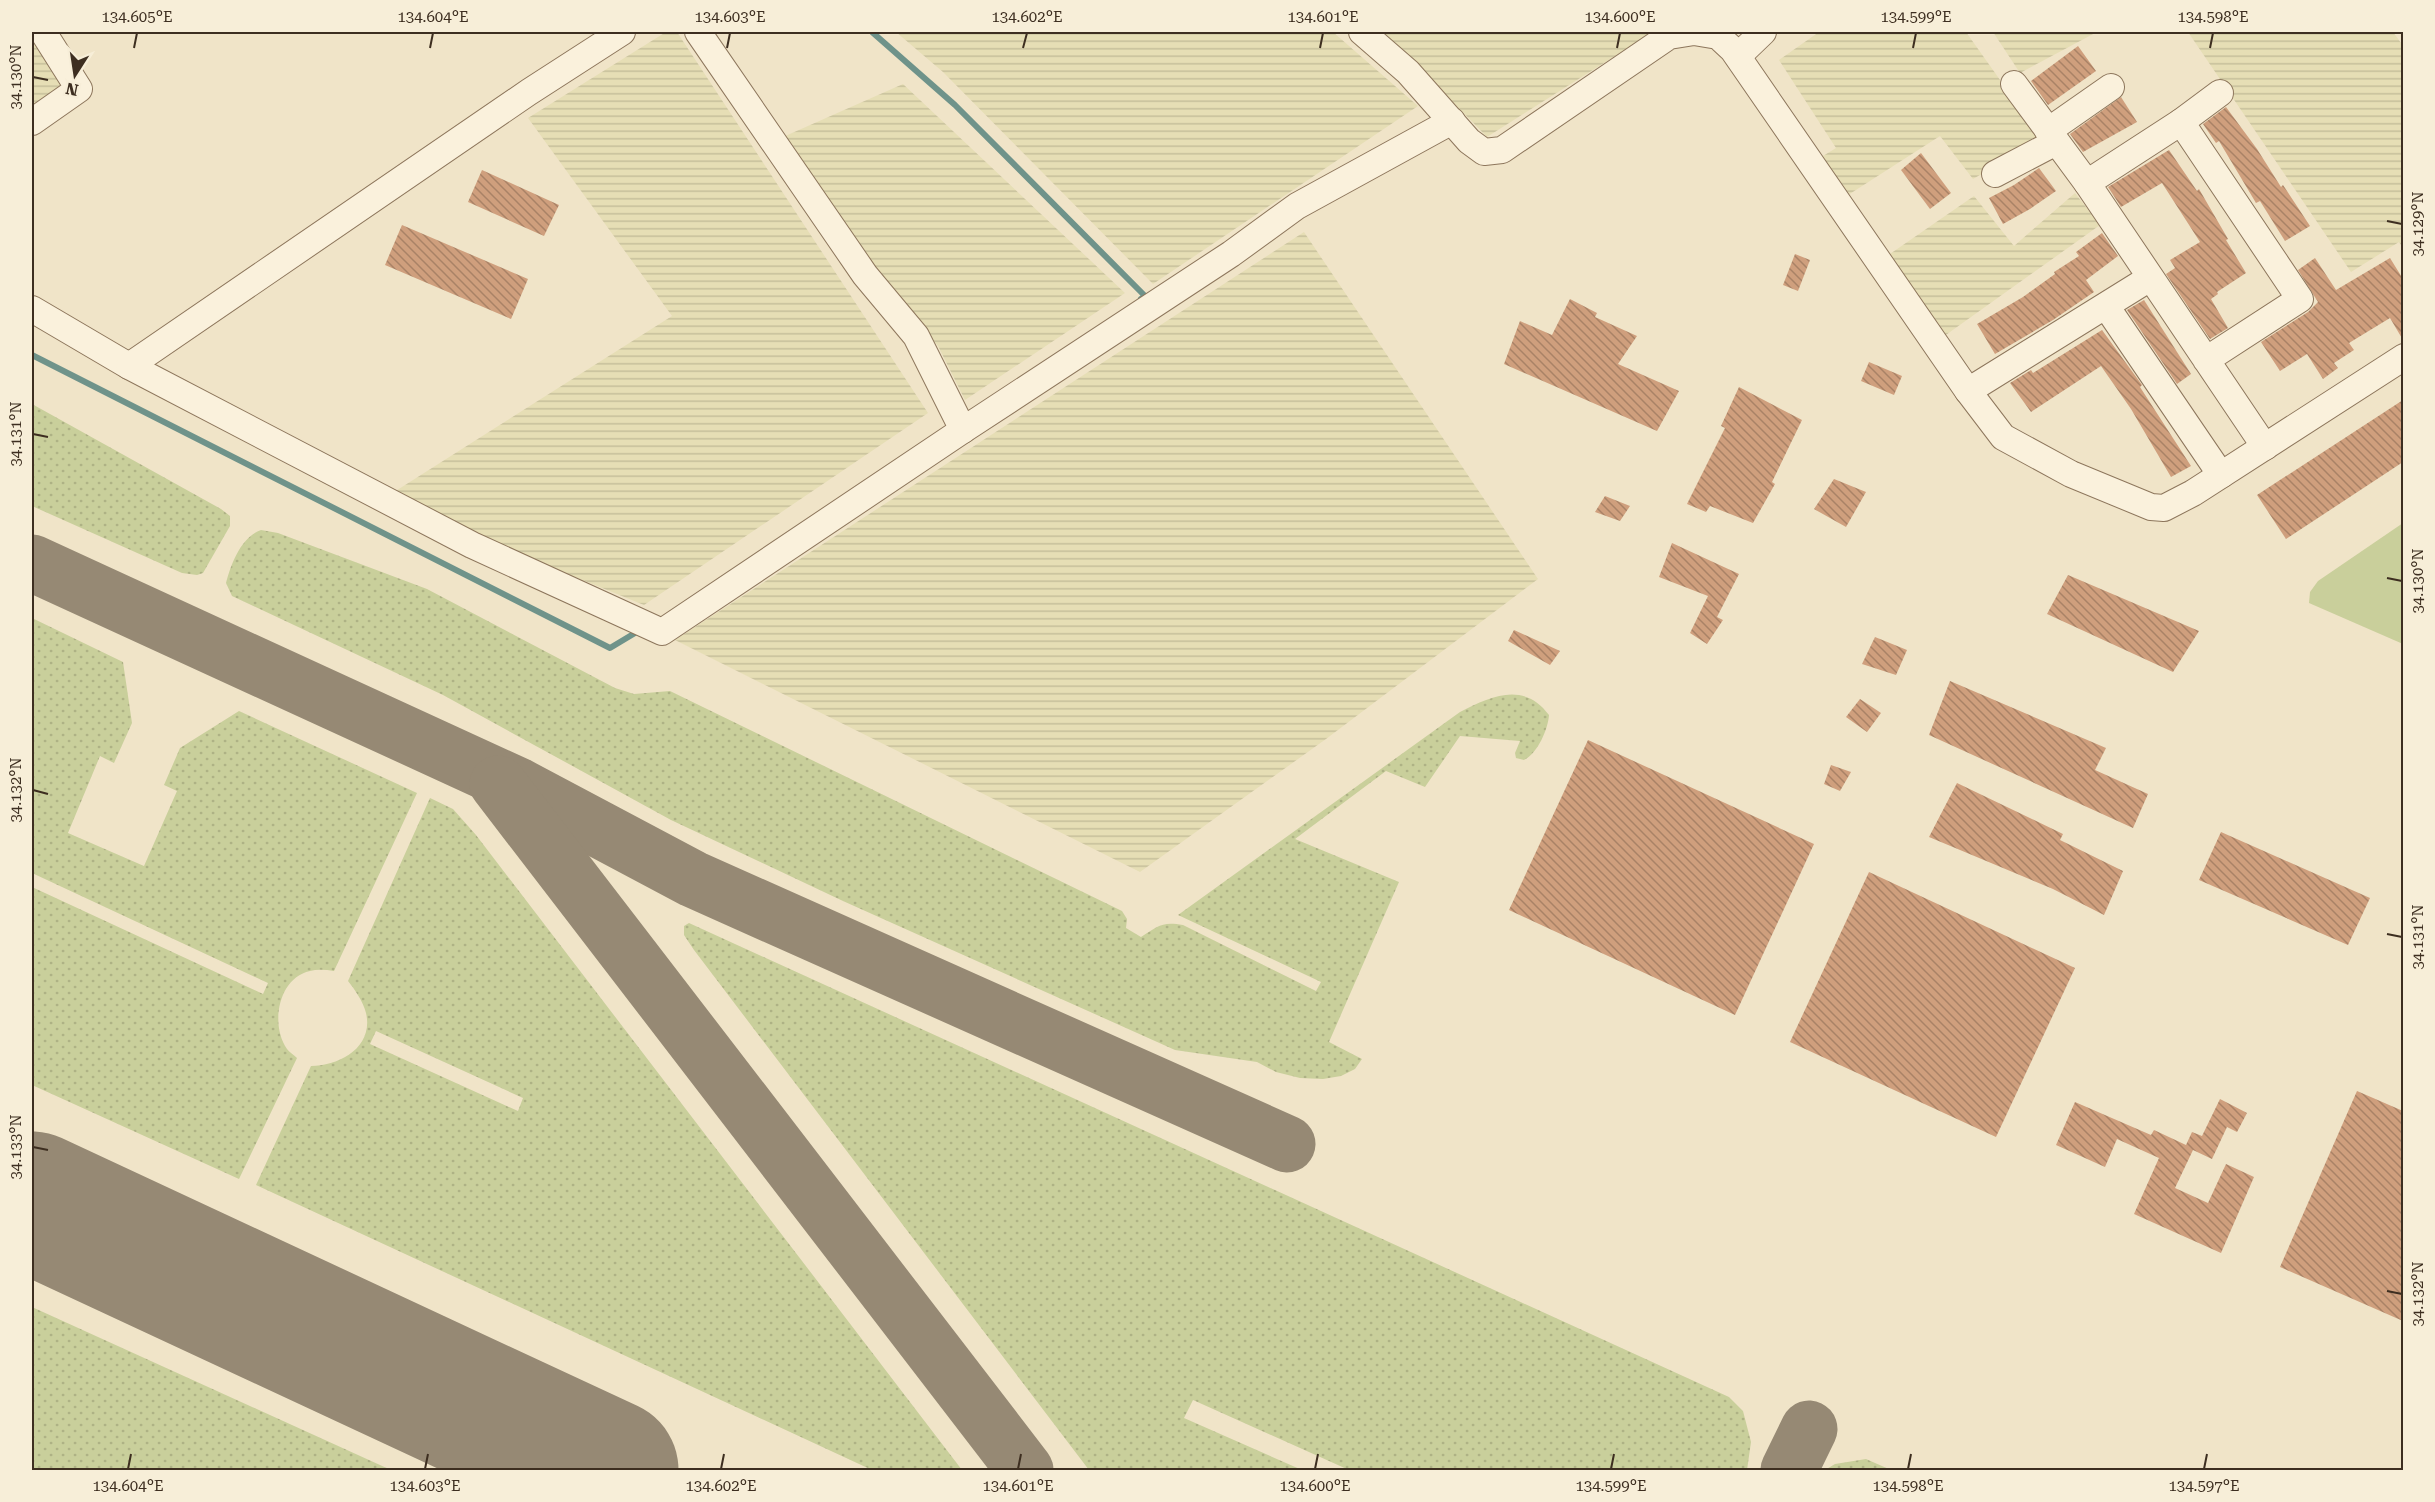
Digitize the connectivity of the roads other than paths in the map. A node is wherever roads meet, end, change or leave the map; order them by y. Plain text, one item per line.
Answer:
1 (43, 32) edge
2 (622, 32) edge
3 (699, 32) edge
4 (1362, 32) edge
5 (1763, 32) edge
6 (1738, 56) junction
7 (2014, 84) dead end
8 (2111, 87) dead end
9 (2220, 93) dead end
10 (1452, 121) junction
11 (32, 122) edge
12 (2181, 122) junction
13 (2052, 136) junction
14 (1995, 174) dead end
15 (2087, 183) junction
16 (2150, 278) junction
17 (2106, 306) junction
18 (32, 309) edge
19 (2403, 357) edge
20 (2206, 360) junction
21 (129, 366) junction
22 (1968, 391) junction
23 (963, 430) junction
24 (2265, 447) junction
25 (2221, 475) junction

1 - 11 street
2 - 21 street
3 - 23 street
4 - 10 street
5 - 6 street
6 - 10 street
6 - 22 street
7 - 13 street
8 - 13 street
9 - 12 street
10 - 23 street
12 - 15 street
12 - 20 street
13 - 14 street
13 - 15 street
15 - 16 street
16 - 17 street
16 - 20 street
17 - 22 street
17 - 25 street
18 - 21 street
19 - 24 street
20 - 24 street
21 - 23 street
22 - 25 street
24 - 25 street

